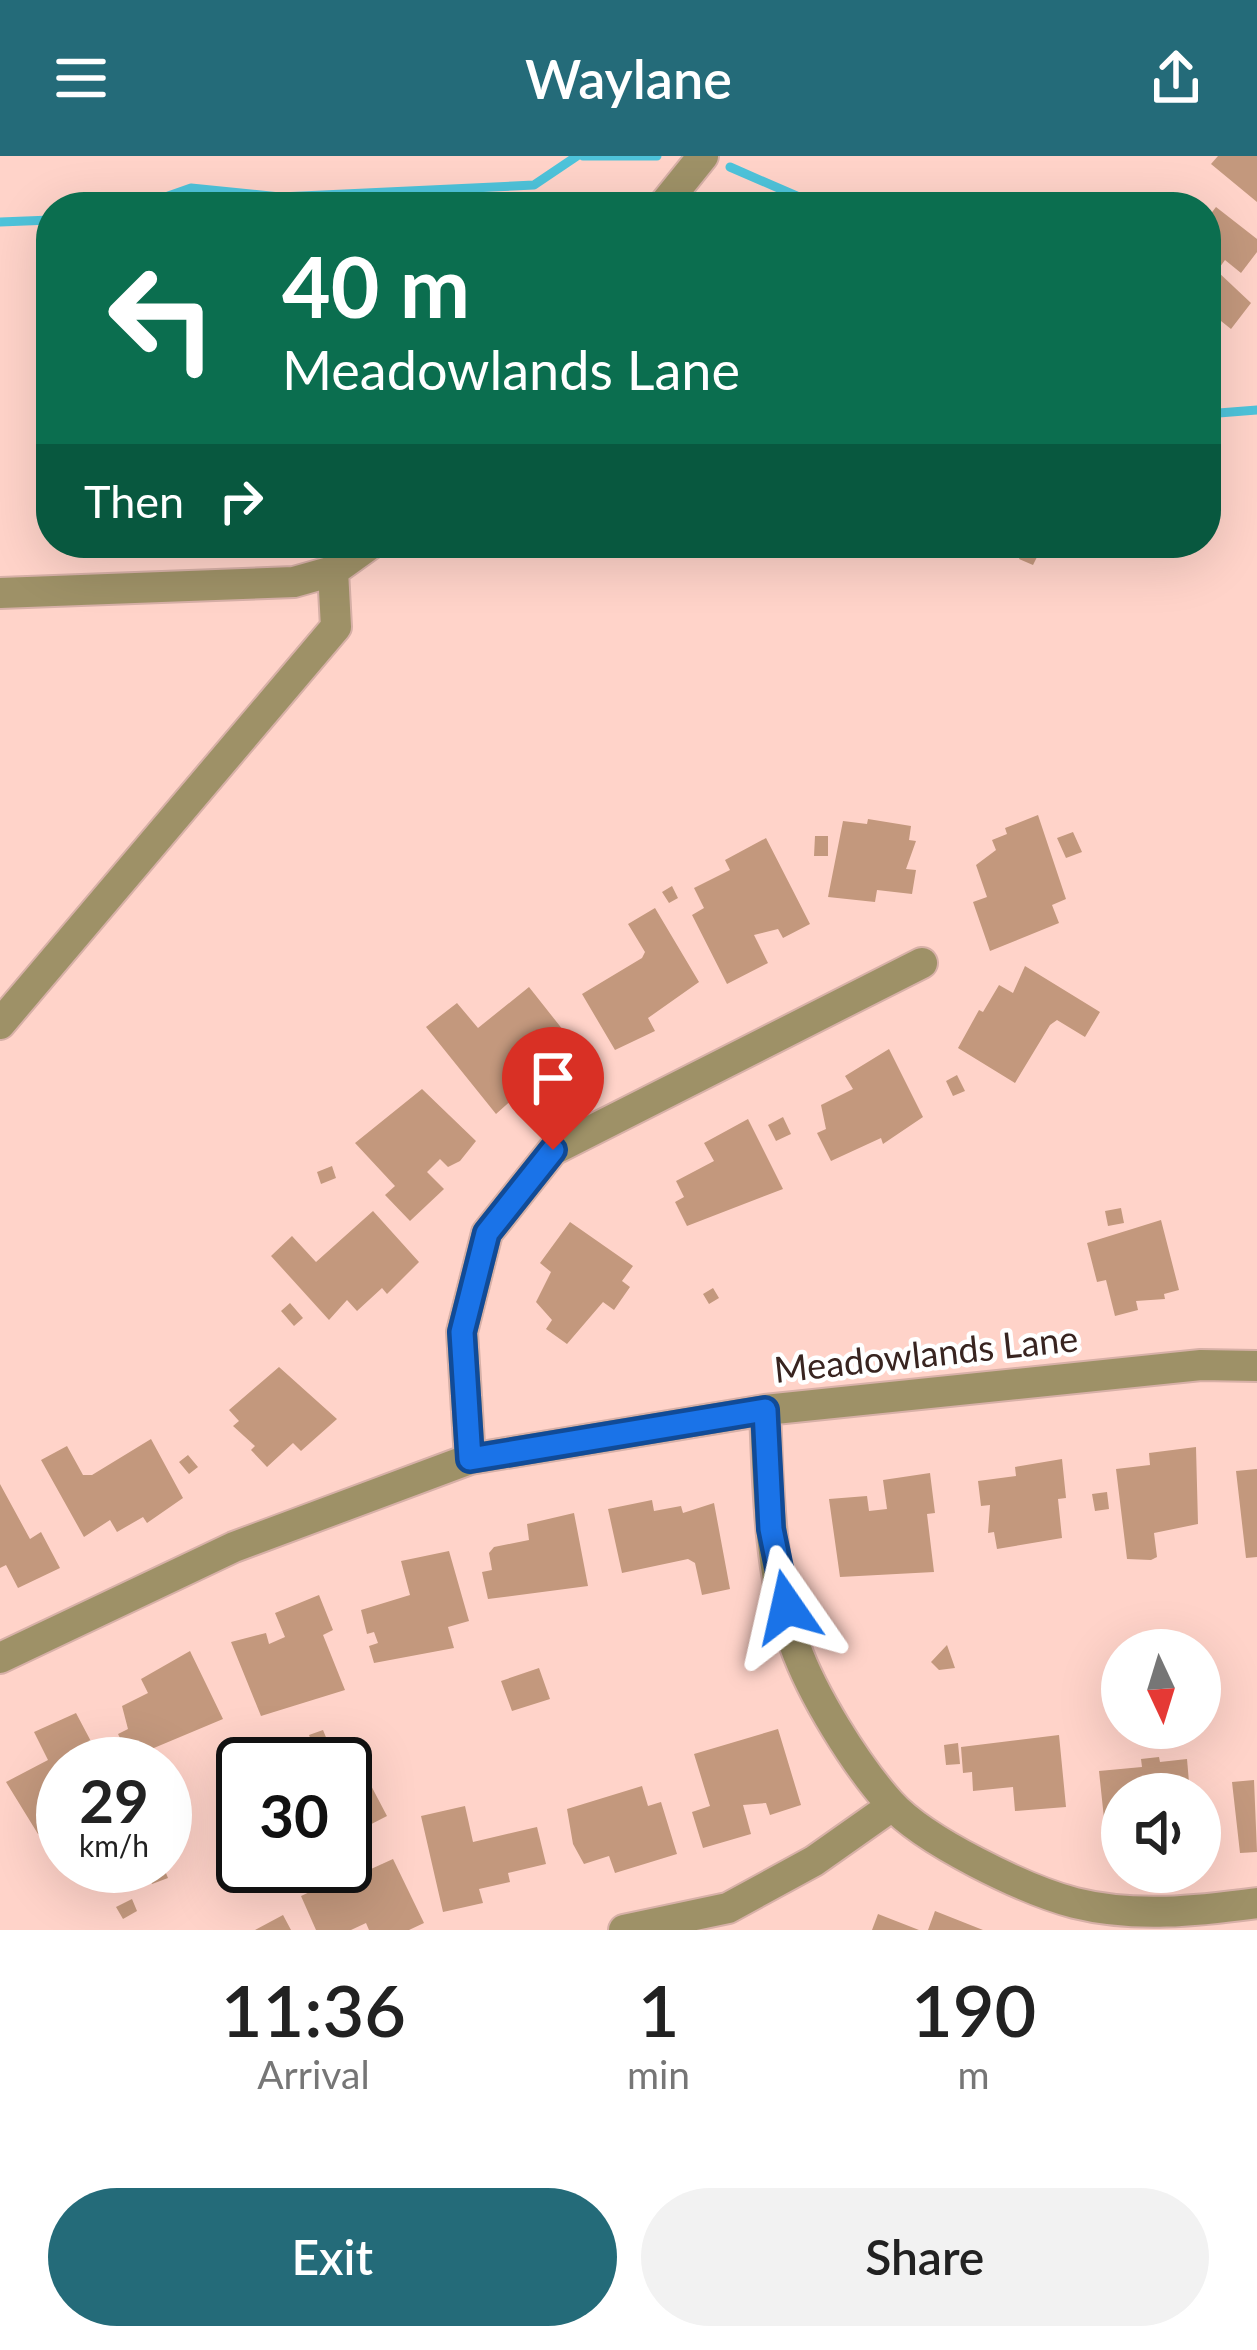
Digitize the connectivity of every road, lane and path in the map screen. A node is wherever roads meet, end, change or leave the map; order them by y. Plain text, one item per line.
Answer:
1 (704, 156) edge
2 (674, 192) edge
3 (351, 558) edge
4 (332, 571) junction
5 (0, 593) edge
6 (922, 963) dead end
7 (0, 1024) edge
8 (1257, 1366) edge
9 (765, 1410) junction
10 (470, 1459) junction
11 (0, 1658) edge
12 (892, 1806) junction
13 (1257, 1904) edge
14 (624, 1930) edge

1 - 2 street
3 - 4 street
4 - 5 street
4 - 7 street
6 - 10 street
8 - 9 street, Meadowlands Lane
9 - 10 street, Meadowlands Lane
9 - 12 street
10 - 11 street, Meadowlands Lane
12 - 13 street
12 - 14 street

